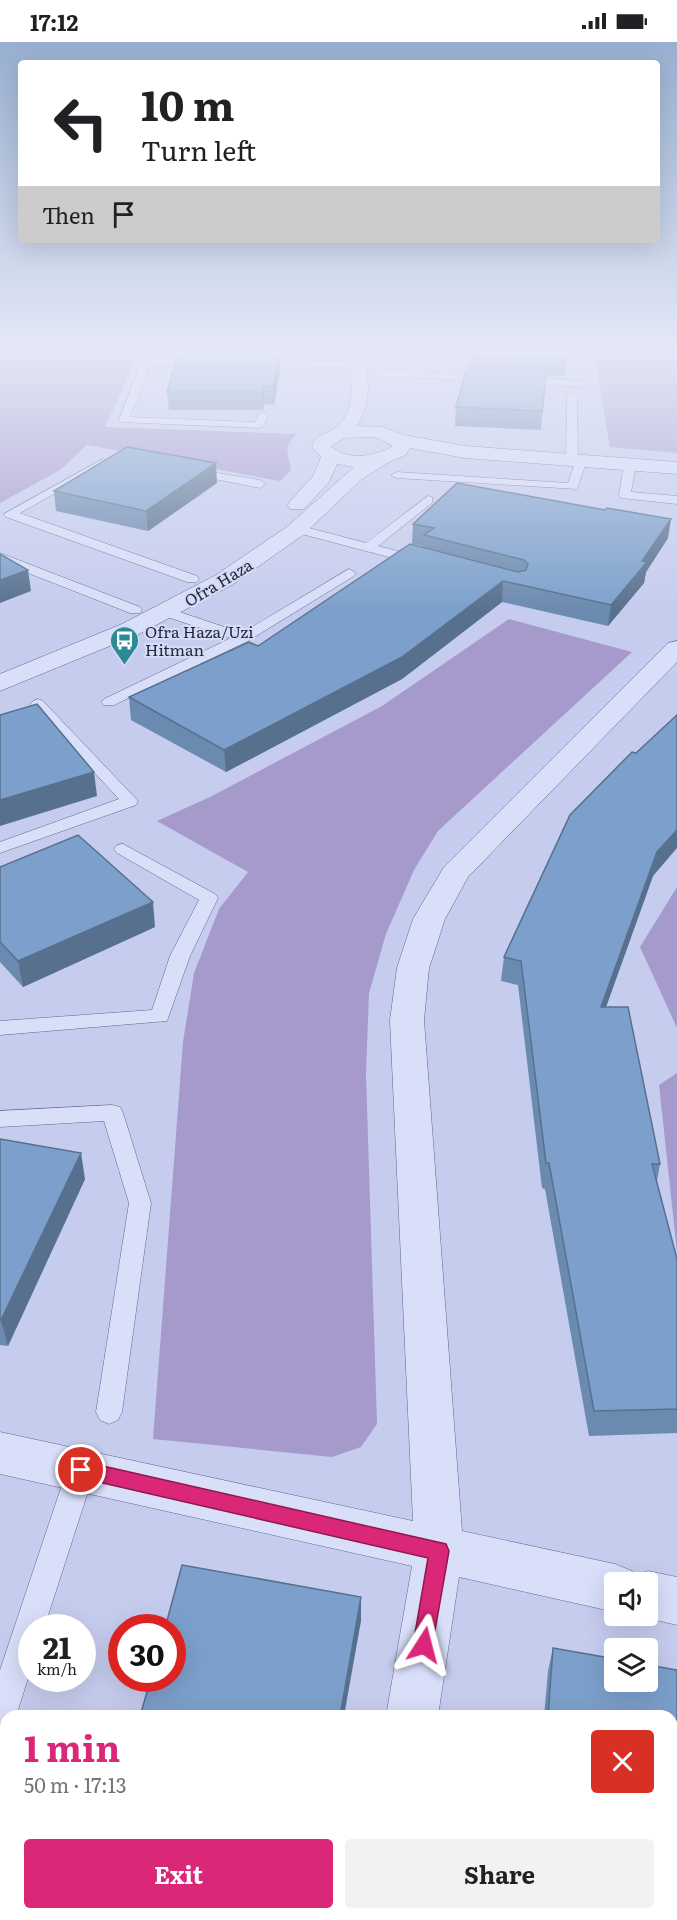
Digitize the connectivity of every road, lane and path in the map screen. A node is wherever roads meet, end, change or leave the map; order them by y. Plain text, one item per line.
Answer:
1 (331, 438) edge
2 (378, 438) edge
3 (388, 438) edge
4 (575, 438) edge
5 (391, 448) junction
6 (331, 455) junction
7 (112, 457) edge
8 (576, 460) junction
9 (630, 464) junction
10 (677, 468) edge
11 (180, 470) edge
12 (398, 475) dead end
13 (260, 484) dead end
14 (428, 500) dead end
15 (677, 500) edge
16 (298, 529) junction
17 (368, 548) junction
18 (0, 557) edge
19 (437, 565) edge
20 (349, 573) dead end
21 (192, 579) junction
22 (135, 610) junction
23 (166, 612) junction
24 (243, 638) junction
25 (677, 648) edge
26 (0, 666) edge
27 (0, 683) edge
28 (109, 702) dead end
29 (38, 704) edge
30 (0, 848) edge
31 (123, 849) dead end
32 (0, 1028) edge
33 (0, 1119) edge
34 (109, 1412) dead end
35 (0, 1453) edge
36 (81, 1470) junction
37 (439, 1551) junction
38 (604, 1586) edge
39 (658, 1597) edge
40 (677, 1601) edge
41 (2, 1710) edge
42 (413, 1710) edge

1 - 6 street, Ofra Haza
2 - 5 street
3 - 5 street
4 - 8 lane
5 - 6 street
5 - 8 street
5 - 16 street, Ofra Haza
6 - 21 street, Ofra Haza
7 - 21 lane
8 - 9 street
8 - 12 lane
9 - 10 street
9 - 15 lane
11 - 13 lane
14 - 17 lane
16 - 17 lane
16 - 23 street, Ofra Haza
17 - 19 lane
18 - 22 lane
20 - 24 lane
21 - 22 street, Ofra Haza
22 - 26 street, Ofra Haza
23 - 24 lane
23 - 27 street, Ofra Haza
24 - 28 lane
25 - 37 street
29 - 30 lane
31 - 32 lane
33 - 34 lane
35 - 36 street
36 - 37 street
36 - 41 lane
37 - 38 street
37 - 42 street
39 - 40 street

